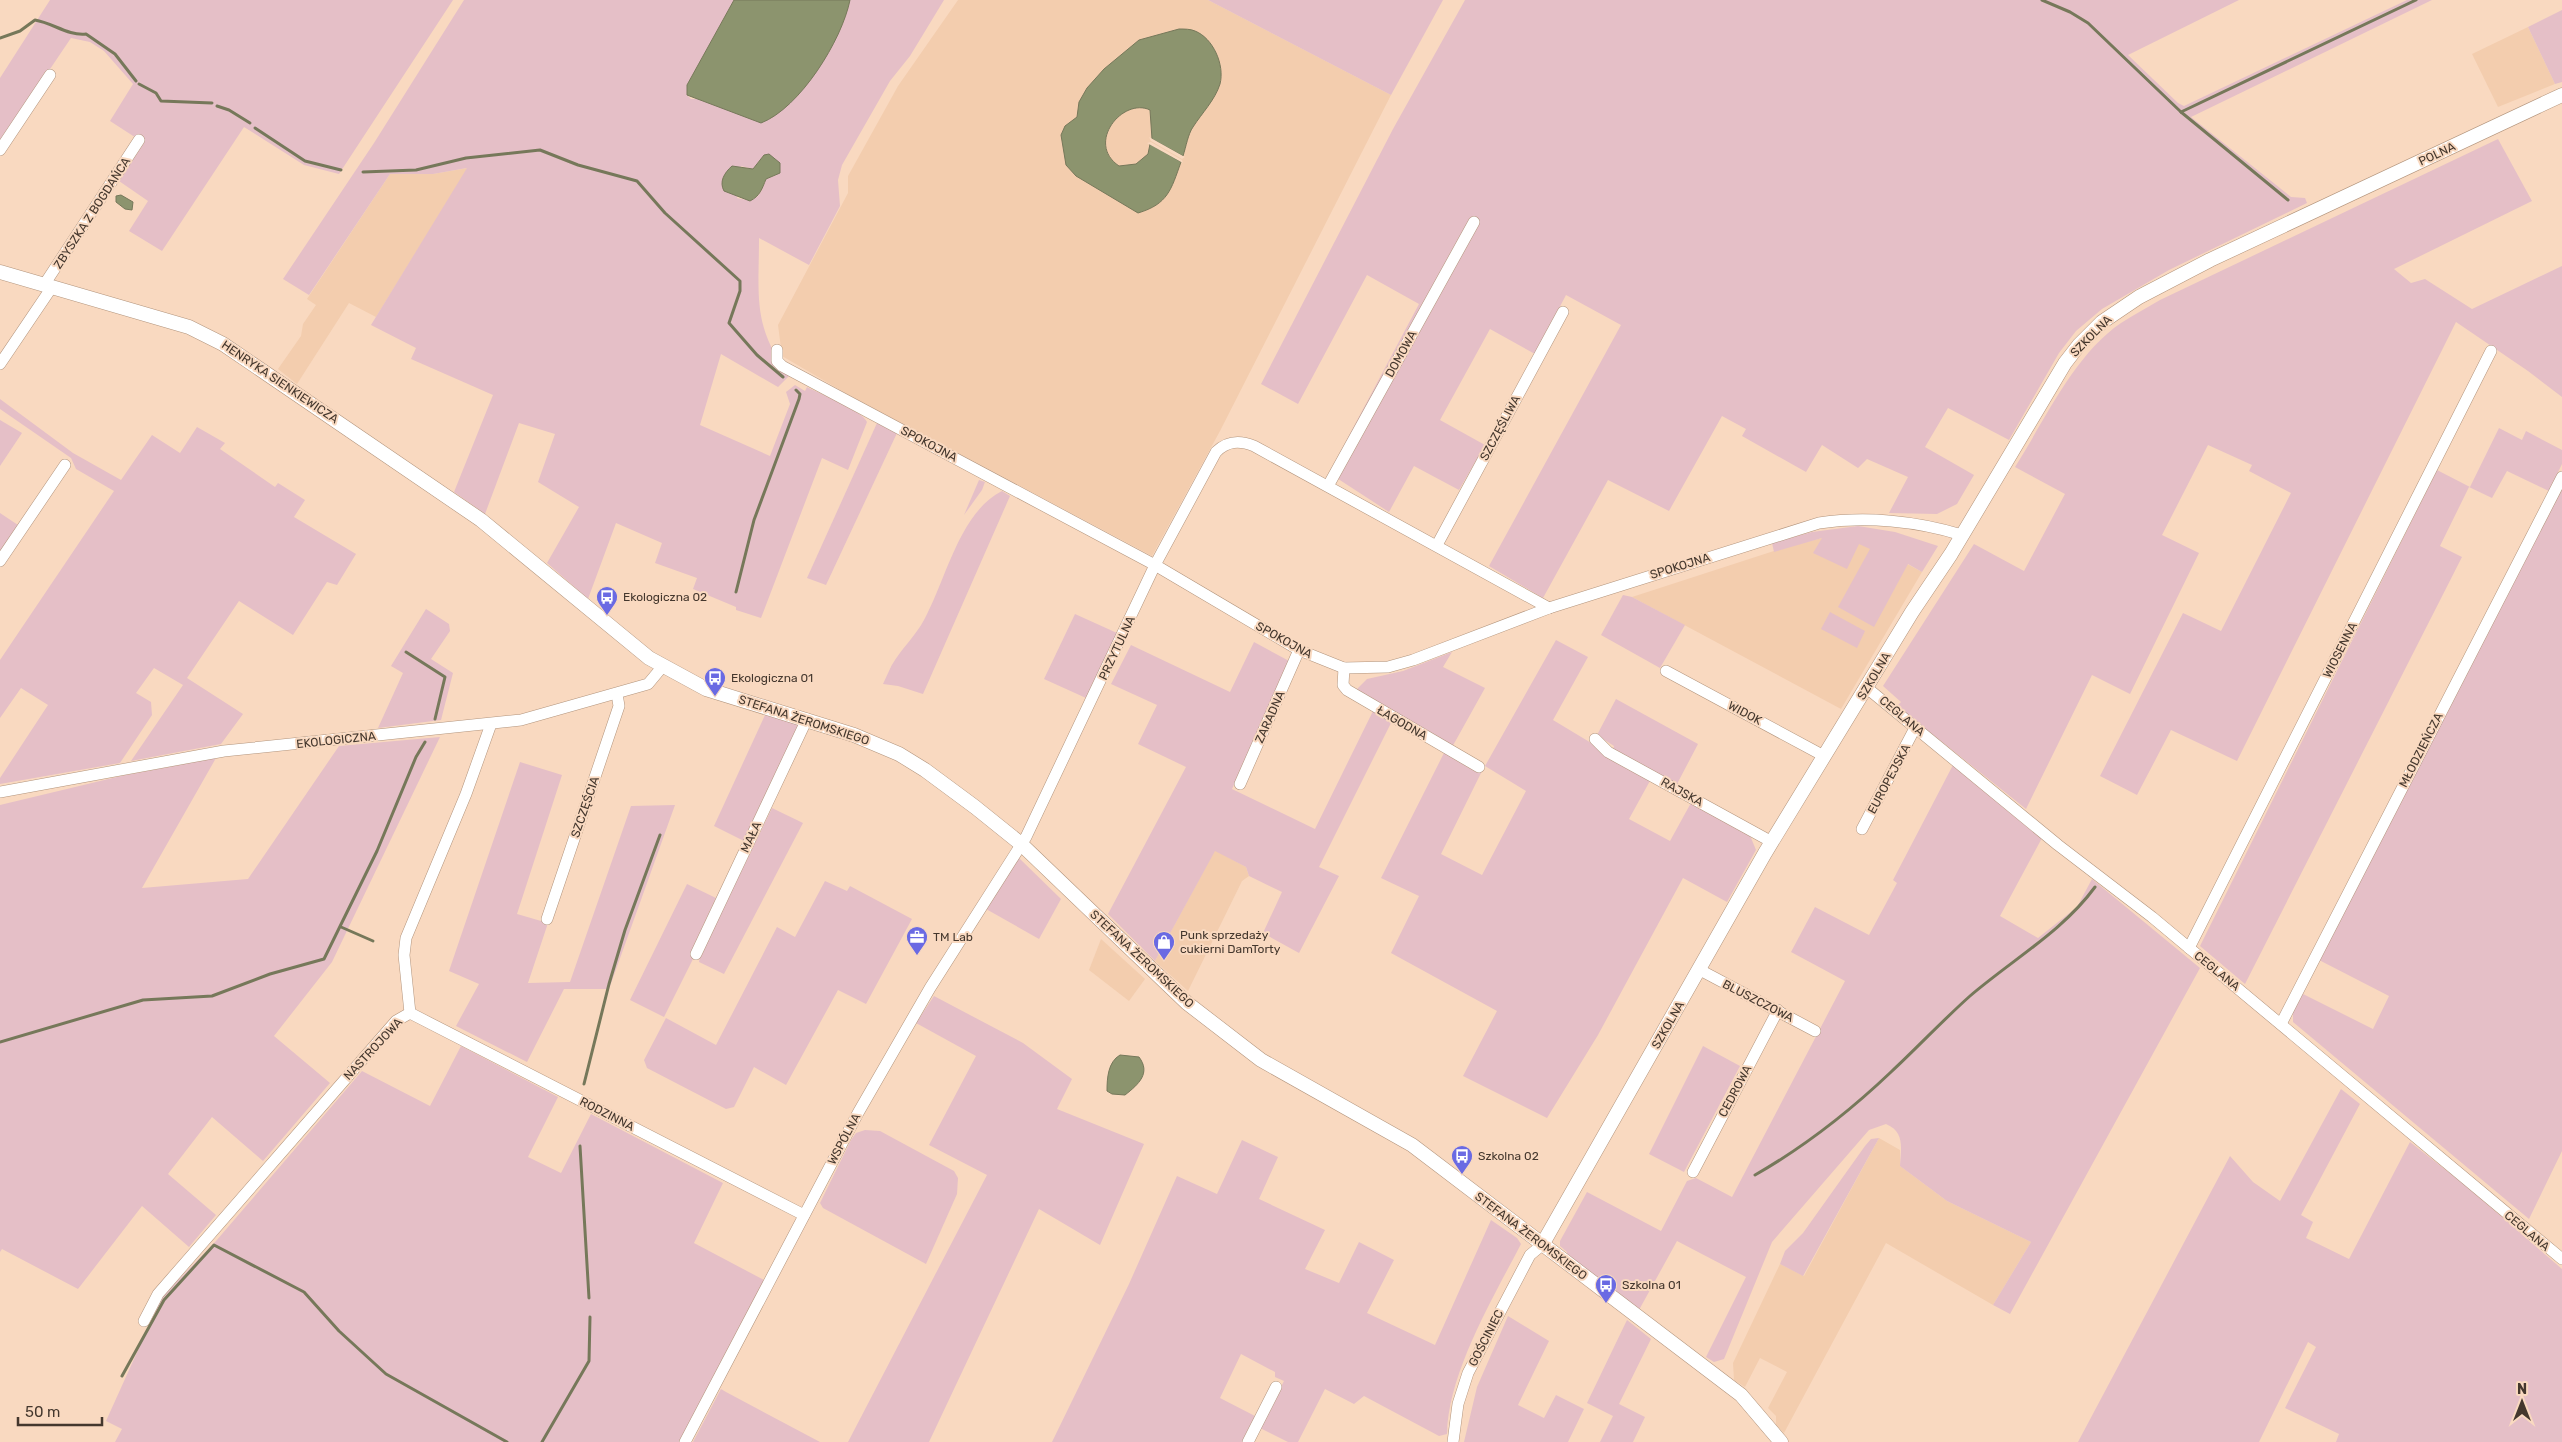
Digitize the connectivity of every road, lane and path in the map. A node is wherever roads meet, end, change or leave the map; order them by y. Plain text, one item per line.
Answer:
1 (50, 75) dead end
2 (2562, 95) edge
3 (139, 140) dead end
4 (0, 150) edge
5 (2311, 213) joint
6 (1474, 222) dead end
7 (0, 272) edge
8 (48, 286) junction
9 (1563, 312) dead end
10 (777, 350) dead end
11 (2490, 351) dead end
12 (0, 364) edge
13 (64, 465) dead end
14 (2562, 477) edge
15 (1328, 486) junction
16 (481, 520) joint
17 (1962, 535) junction
18 (1437, 545) junction
19 (0, 561) edge
20 (1155, 565) junction
21 (1549, 608) junction
22 (1300, 650) junction
23 (663, 666) junction
24 (1344, 668) junction
25 (1666, 671) dead end
26 (1867, 688) junction
27 (617, 694) junction
28 (807, 719) junction
29 (492, 724) junction
30 (1915, 728) junction
31 (1595, 738) dead end
32 (1824, 756) junction
33 (1479, 767) dead end
34 (1240, 784) dead end
35 (0, 792) edge
36 (1862, 829) dead end
37 (1772, 842) junction
38 (1020, 844) junction
39 (547, 919) dead end
40 (2189, 948) junction
41 (696, 954) dead end
42 (1700, 970) junction
43 (1778, 1010) junction
44 (410, 1013) junction
45 (2281, 1024) junction
46 (1815, 1031) dead end
47 (1693, 1172) dead end
48 (804, 1215) junction
49 (1542, 1245) junction
50 (2562, 1259) edge
51 (144, 1321) dead end
52 (1276, 1387) dead end
53 (685, 1442) edge
54 (1248, 1442) edge
55 (1453, 1442) edge
56 (1781, 1442) edge

1 - 4 street
2 - 5 street, POLNA
3 - 8 street, ZBYSZKA Z BOGDAŃCA
5 - 17 street, SZKOLNA
6 - 15 street, DOMOWA
7 - 8 street, HENRYKA SIENKIEWICZA
8 - 12 street, ZBYSZKA Z BOGDAŃCA
8 - 16 street, HENRYKA SIENKIEWICZA
9 - 18 street, SZCZĘŚLIWA
10 - 20 street, SPOKOJNA
11 - 40 street, WIOSENNA
13 - 19 street
14 - 45 street, MŁODZIEŃCZA
15 - 18 street
15 - 20 street, PRZYTULNA
16 - 23 street, STEFANA ŻEROMSKIEGO
17 - 21 street, SPOKOJNA
17 - 26 street, SZKOLNA
18 - 21 street
20 - 22 street, SPOKOJNA
20 - 38 street, PRZYTULNA
21 - 24 street, SPOKOJNA
22 - 24 street, SPOKOJNA
22 - 34 street, ZARADNA
23 - 27 street, EKOLOGICZNA
23 - 28 street, STEFANA ŻEROMSKIEGO
24 - 33 street, ŁAGODNA
25 - 32 street, WIDOK
26 - 30 street, CEGLANA
26 - 32 street, SZKOLNA
27 - 29 street, EKOLOGICZNA
27 - 39 street, SZCZĘŚCIA
28 - 38 street, STEFANA ŻEROMSKIEGO
28 - 41 street, MAŁA
29 - 35 street, EKOLOGICZNA
29 - 44 street, NASTROJOWA
30 - 36 street, EUROPEJSKA
30 - 40 street, CEGLANA
31 - 37 street, RAJSKA
32 - 37 street, SZKOLNA
37 - 42 street, SZKOLNA
38 - 48 street, WSPÓLNA
38 - 49 street, STEFANA ŻEROMSKIEGO
40 - 45 street, CEGLANA
42 - 43 street, BLUSZCZOWA
42 - 49 street, SZKOLNA
43 - 46 street, BLUSZCZOWA
43 - 47 street, CEDROWA
44 - 48 street, RODZINNA
44 - 51 street, NASTROJOWA
45 - 50 street, CEGLANA
48 - 53 street, WSPÓLNA
49 - 55 street, GOŚCINIEC
49 - 56 street, STEFANA ŻEROMSKIEGO
52 - 54 street

